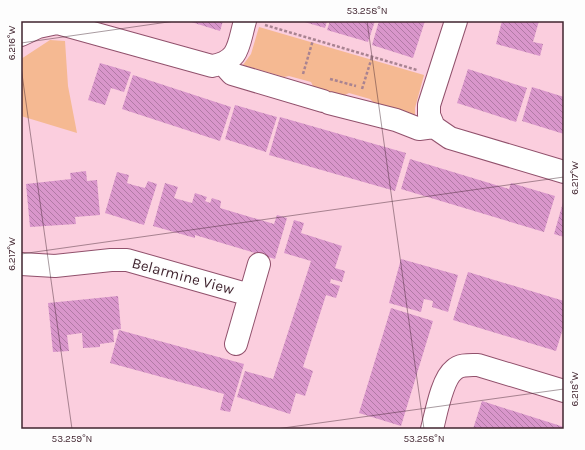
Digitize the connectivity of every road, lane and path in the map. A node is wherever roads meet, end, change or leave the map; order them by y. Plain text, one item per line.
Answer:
1 (456, 21) edge
2 (69, 23) edge
3 (253, 23) edge
4 (21, 35) edge
5 (313, 40) junction
6 (372, 57) junction
7 (223, 64) junction
8 (439, 77) junction
9 (297, 94) junction
10 (357, 110) junction
11 (434, 127) junction
12 (564, 172) edge
13 (21, 264) edge
14 (259, 264) dead end
15 (250, 295) junction
16 (236, 344) dead end
17 (564, 391) edge
18 (432, 429) edge

1 - 8 street
2 - 4 street
2 - 7 street
3 - 5 path
3 - 7 street
5 - 6 path
5 - 9 path
6 - 8 path
6 - 10 path
7 - 9 street
8 - 11 street
9 - 10 street
10 - 11 street
11 - 12 street
13 - 15 street, Belarmine View
14 - 15 street, Belarmine View
15 - 16 street, Belarmine View
17 - 18 street

